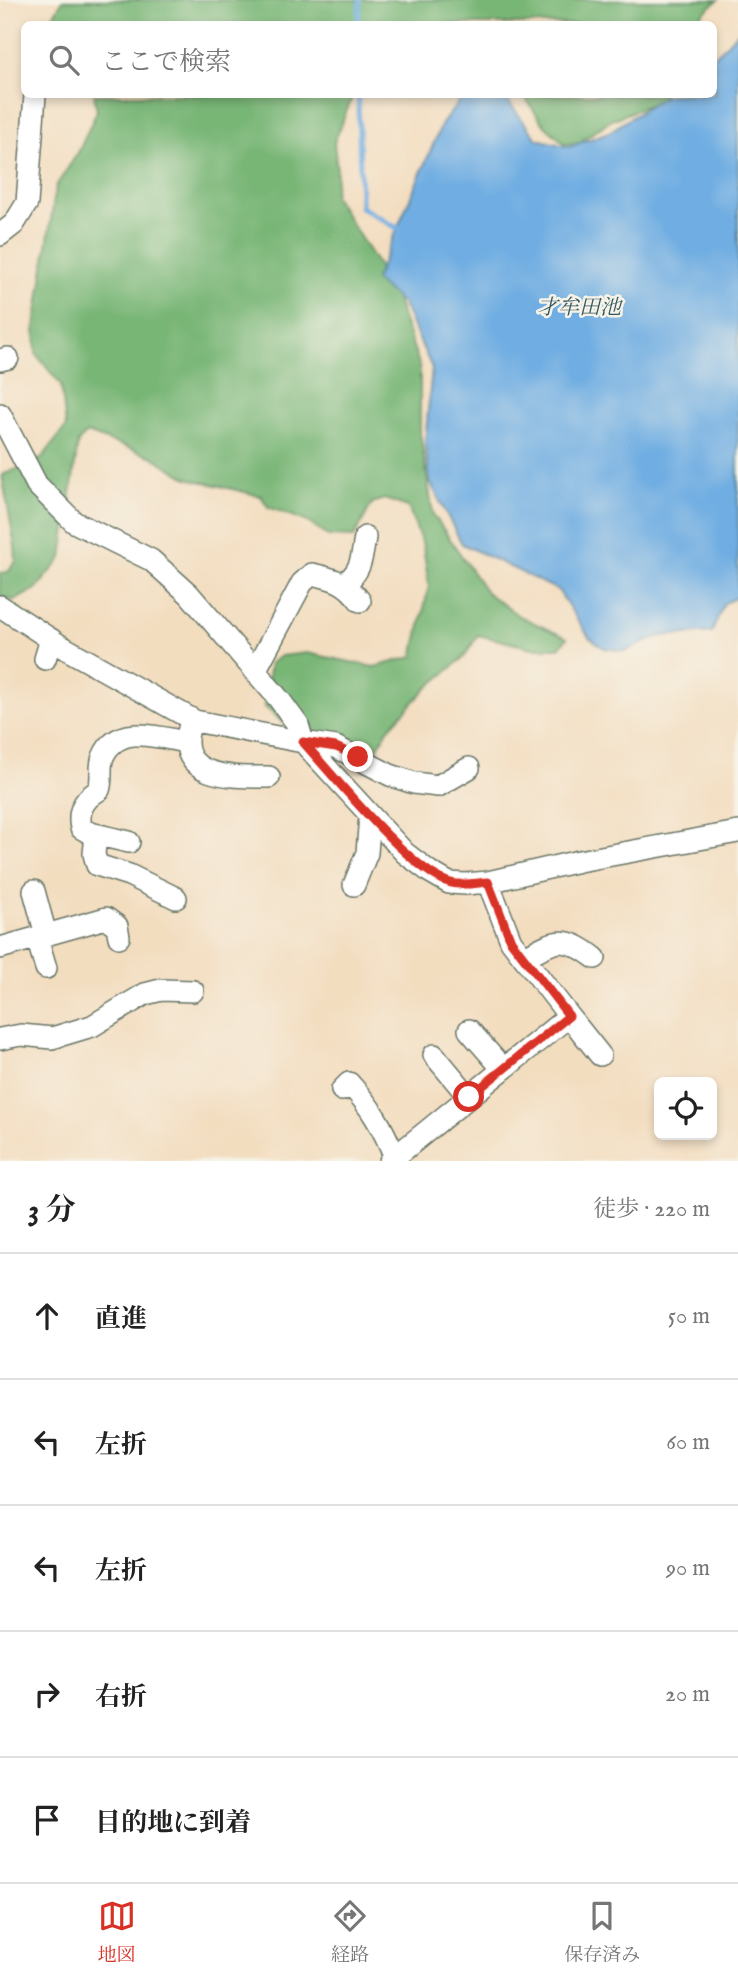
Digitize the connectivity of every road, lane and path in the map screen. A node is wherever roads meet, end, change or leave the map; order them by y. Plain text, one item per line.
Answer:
1 (35, 98) edge
2 (0, 235) edge
3 (0, 414) edge
4 (365, 537) dead end
5 (343, 584) junction
6 (360, 601) dead end
7 (0, 606) edge
8 (255, 671) junction
9 (191, 720) junction
10 (185, 742) junction
11 (303, 742) junction
12 (469, 768) dead end
13 (269, 777) dead end
14 (370, 815) junction
15 (738, 832) edge
16 (96, 835) junction
17 (129, 842) dead end
18 (488, 882) junction
19 (354, 884) dead end
20 (34, 891) dead end
21 (176, 898) dead end
22 (41, 936) junction
23 (119, 937) dead end
24 (1, 946) edge
25 (524, 958) junction
26 (595, 958) dead end
27 (46, 968) dead end
28 (193, 991) dead end
29 (569, 1016) junction
30 (469, 1030) dead end
31 (0, 1039) edge
32 (434, 1055) dead end
33 (600, 1055) dead end
34 (503, 1069) junction
35 (342, 1090) dead end
36 (469, 1097) junction
37 (392, 1159) edge

1 - 2 street
3 - 8 street
4 - 5 street
5 - 6 street
5 - 8 street
7 - 9 street
8 - 11 street
9 - 10 street
9 - 11 street
10 - 13 street
10 - 16 street
11 - 12 street
11 - 14 street
14 - 18 street
14 - 19 street
15 - 18 street
16 - 17 street
16 - 21 street
18 - 25 street
20 - 22 street
22 - 23 street
22 - 24 street
22 - 27 street
25 - 26 street
25 - 29 street
28 - 31 street
29 - 33 street
29 - 34 street
30 - 34 street
32 - 36 street
34 - 36 street
35 - 37 street
36 - 37 street

